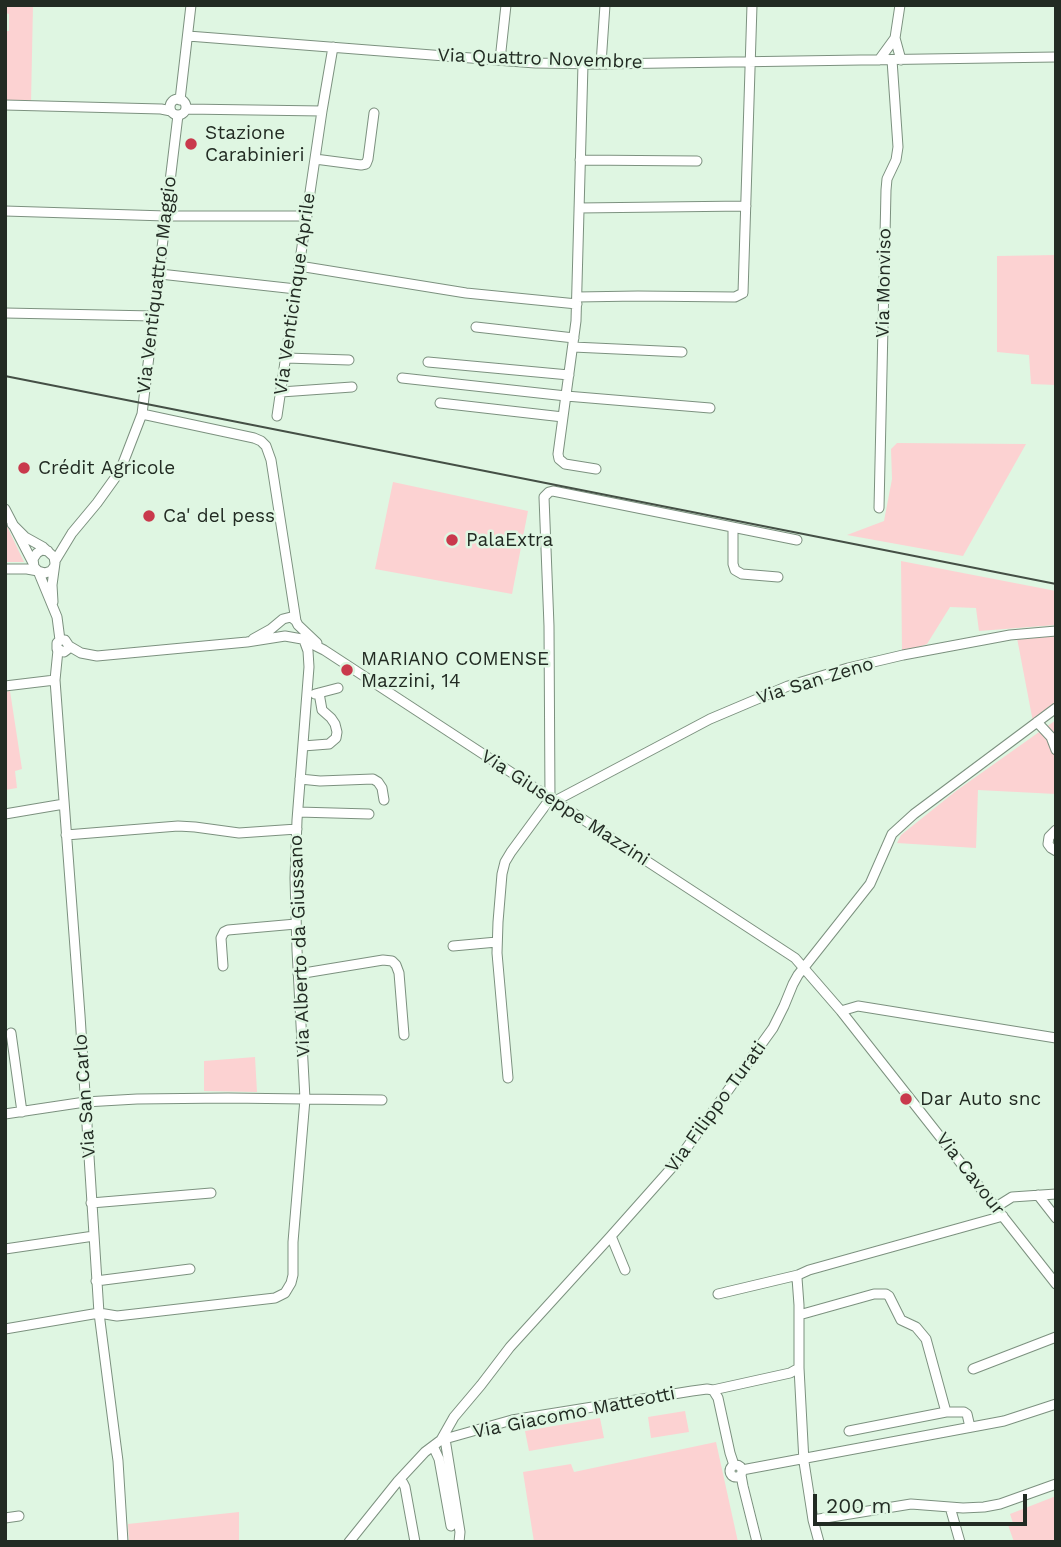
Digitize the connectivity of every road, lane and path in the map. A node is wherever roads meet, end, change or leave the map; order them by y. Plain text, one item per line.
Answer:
1 (191, 5) edge
2 (506, 5) edge
3 (605, 5) edge
4 (752, 5) edge
5 (900, 5) edge
6 (188, 36) junction
7 (895, 38) junction
8 (333, 47) junction
9 (1056, 57) edge
10 (500, 60) junction
11 (880, 60) junction
12 (897, 60) junction
13 (749, 62) junction
14 (583, 64) junction
15 (601, 65) junction
16 (5, 105) edge
17 (179, 109) junction
18 (322, 111) junction
19 (374, 113) dead end
20 (315, 159) junction
21 (580, 160) junction
22 (697, 161) dead end
23 (746, 206) junction
24 (579, 208) junction
25 (5, 211) edge
26 (166, 216) junction
27 (307, 216) junction
28 (299, 266) junction
29 (160, 274) junction
30 (296, 289) junction
31 (577, 301) junction
32 (5, 313) edge
33 (154, 316) junction
34 (475, 327) dead end
35 (574, 342) junction
36 (682, 352) dead end
37 (286, 358) junction
38 (349, 360) dead end
39 (428, 362) dead end
40 (569, 375) junction
41 (402, 378) dead end
42 (352, 387) dead end
43 (281, 392) junction
44 (566, 396) junction
45 (440, 403) dead end
46 (710, 408) dead end
47 (142, 414) junction
48 (277, 416) dead end
49 (563, 417) junction
50 (596, 469) dead end
51 (879, 508) dead end
52 (5, 509) edge
53 (12, 524) junction
54 (733, 527) junction
55 (72, 533) junction
56 (797, 540) dead end
57 (46, 550) junction
58 (55, 564) junction
59 (36, 567) junction
60 (5, 569) edge
61 (778, 577) dead end
62 (290, 584) junction
63 (54, 607) junction
64 (282, 619) junction
65 (297, 623) junction
66 (1056, 631) edge
67 (288, 637) junction
68 (304, 640) junction
69 (247, 642) junction
70 (59, 645) junction
71 (320, 649) junction
72 (309, 667) junction
73 (55, 680) junction
74 (5, 686) edge
75 (338, 688) dead end
76 (318, 693) junction
77 (307, 696) junction
78 (1056, 708) edge
79 (1037, 722) junction
80 (303, 746) junction
81 (1056, 750) edge
82 (300, 779) junction
83 (384, 800) dead end
84 (552, 800) junction
85 (64, 804) junction
86 (298, 812) junction
87 (5, 814) edge
88 (369, 814) dead end
89 (297, 828) junction
90 (1056, 830) edge
91 (66, 835) junction
92 (1056, 851) edge
93 (296, 924) junction
94 (497, 942) junction
95 (453, 946) dead end
96 (223, 966) dead end
97 (804, 967) junction
98 (298, 974) junction
99 (841, 1011) junction
100 (11, 1033) dead end
101 (404, 1035) dead end
102 (1056, 1038) edge
103 (508, 1078) dead end
104 (305, 1099) junction
105 (382, 1100) dead end
106 (85, 1102) junction
107 (22, 1112) junction
108 (5, 1114) edge
109 (211, 1193) dead end
110 (1056, 1194) edge
111 (1038, 1195) junction
112 (91, 1202) junction
113 (996, 1207) junction
114 (1003, 1216) junction
115 (1056, 1218) edge
116 (94, 1236) junction
117 (611, 1236) junction
118 (5, 1248) edge
119 (190, 1269) dead end
120 (625, 1270) dead end
121 (798, 1275) junction
122 (96, 1280) junction
123 (1056, 1284) edge
124 (718, 1294) dead end
125 (99, 1313) junction
126 (799, 1315) junction
127 (5, 1329) edge
128 (1056, 1337) edge
129 (799, 1368) junction
130 (973, 1369) dead end
131 (713, 1390) junction
132 (1056, 1404) edge
133 (946, 1412) junction
134 (971, 1427) junction
135 (849, 1432) dead end
136 (439, 1441) junction
137 (804, 1457) junction
138 (738, 1471) junction
139 (398, 1481) junction
140 (1056, 1484) edge
141 (950, 1507) junction
142 (19, 1516) dead end
143 (5, 1518) edge
144 (813, 1520) junction
145 (451, 1526) dead end
146 (122, 1542) edge
147 (349, 1542) edge
148 (415, 1542) edge
149 (459, 1542) edge
150 (751, 1542) edge
151 (757, 1542) edge
152 (818, 1542) edge
153 (960, 1542) edge

1 - 6 street, Via Ventiquattro Maggio
2 - 10 street
3 - 15 street
4 - 13 street
5 - 7 street
6 - 8 street, Via Quattro Novembre
6 - 17 street, Via Ventiquattro Maggio
7 - 11 street
7 - 12 street, Via Monviso
8 - 10 street, Via Quattro Novembre
8 - 18 street, Via Venticinque Aprile
9 - 12 street, Via Quattro Novembre
10 - 14 street, Via Quattro Novembre
11 - 12 street, Via Quattro Novembre
11 - 13 street, Via Quattro Novembre
12 - 51 street, Via Monviso
13 - 15 street, Via Quattro Novembre
13 - 23 street
14 - 15 street, Via Quattro Novembre
14 - 21 street
16 - 17 street
17 - 18 street
17 - 26 street, Via Ventiquattro Maggio
18 - 20 street, Via Venticinque Aprile
19 - 20 street
20 - 27 street, Via Venticinque Aprile
21 - 22 street
21 - 24 street
23 - 24 street
23 - 31 street
24 - 31 street
25 - 26 street
26 - 27 street
26 - 29 street, Via Ventiquattro Maggio
27 - 28 street, Via Venticinque Aprile
28 - 30 street, Via Venticinque Aprile
28 - 31 street
29 - 30 street
29 - 33 street, Via Ventiquattro Maggio
30 - 37 street, Via Venticinque Aprile
31 - 35 street
32 - 33 street
33 - 47 street, Via Ventiquattro Maggio
34 - 35 street
35 - 36 street
35 - 40 street
37 - 38 street
37 - 43 street, Via Venticinque Aprile
39 - 40 street
40 - 44 street
41 - 44 street
42 - 43 street
43 - 48 street, Via Venticinque Aprile
44 - 46 street
44 - 49 street
45 - 49 street
47 - 55 street, Via Ventiquattro Maggio
47 - 62 street
49 - 50 street
52 - 53 street
53 - 57 street
53 - 59 street
54 - 56 street
54 - 61 street
54 - 84 street
55 - 57 street
55 - 58 street
57 - 58 street
57 - 59 street
58 - 59 street
58 - 63 street
59 - 60 street
59 - 63 street
62 - 64 street
62 - 65 street
63 - 70 street, Via San Carlo
64 - 65 street
64 - 67 street
64 - 69 street
65 - 67 street
65 - 71 street, Via Giuseppe Mazzini
66 - 84 street, Via San Zeno
67 - 68 street, Via Giuseppe Mazzini
67 - 69 street
68 - 71 street, Via Giuseppe Mazzini
68 - 72 street, Via Alberto da Giussano
69 - 70 street
70 - 73 street, Via San Carlo
71 - 72 street, Via Alberto da Giussano
71 - 84 street, Via Giuseppe Mazzini
72 - 77 street, Via Alberto da Giussano
73 - 74 street
73 - 85 street, Via San Carlo
75 - 76 street
76 - 77 street
76 - 80 street
77 - 80 street, Via Alberto da Giussano
78 - 79 street, Via Filippo Turati
79 - 81 street
79 - 97 street, Via Filippo Turati
80 - 82 street, Via Alberto da Giussano
82 - 83 street
82 - 86 street, Via Alberto da Giussano
84 - 94 street
84 - 97 street, Via Giuseppe Mazzini
85 - 87 street
85 - 91 street, Via San Carlo
86 - 88 street
86 - 89 street, Via Alberto da Giussano
89 - 91 street
89 - 93 street, Via Alberto da Giussano
90 - 92 street
91 - 106 street, Via San Carlo
93 - 96 street
93 - 98 street, Via Alberto da Giussano
94 - 95 street
94 - 103 street
97 - 99 street, Via Cavour
97 - 117 street, Via Filippo Turati
98 - 101 street
98 - 104 street, Via Alberto da Giussano
99 - 102 street
99 - 113 street, Via Cavour
100 - 107 street
104 - 105 street
104 - 106 street
104 - 125 street, Via Alberto da Giussano
106 - 107 street
106 - 112 street, Via San Carlo
107 - 108 street
109 - 112 street
110 - 111 street
111 - 113 street
111 - 115 street
112 - 116 street, Via San Carlo
113 - 114 street, Via Cavour
114 - 121 street
114 - 123 street, Via Cavour
116 - 118 street
116 - 122 street, Via San Carlo
117 - 120 street
117 - 136 street, Via Filippo Turati
119 - 122 street
121 - 124 street
121 - 126 street
122 - 125 street, Via San Carlo
125 - 127 street
125 - 146 street, Via San Carlo
126 - 129 street
126 - 133 street
128 - 130 street
129 - 131 street, Via Giacomo Matteotti
129 - 137 street
131 - 136 street, Via Giacomo Matteotti
131 - 138 street
132 - 134 street
133 - 134 street
133 - 135 street
134 - 137 street
136 - 139 street, Via Giacomo Matteotti
136 - 145 street
136 - 149 street
137 - 138 street
137 - 144 street
138 - 150 street
138 - 151 street
139 - 147 street, Via Giacomo Matteotti
139 - 148 street
140 - 141 street
141 - 144 street
141 - 153 street
142 - 143 street
144 - 152 street

